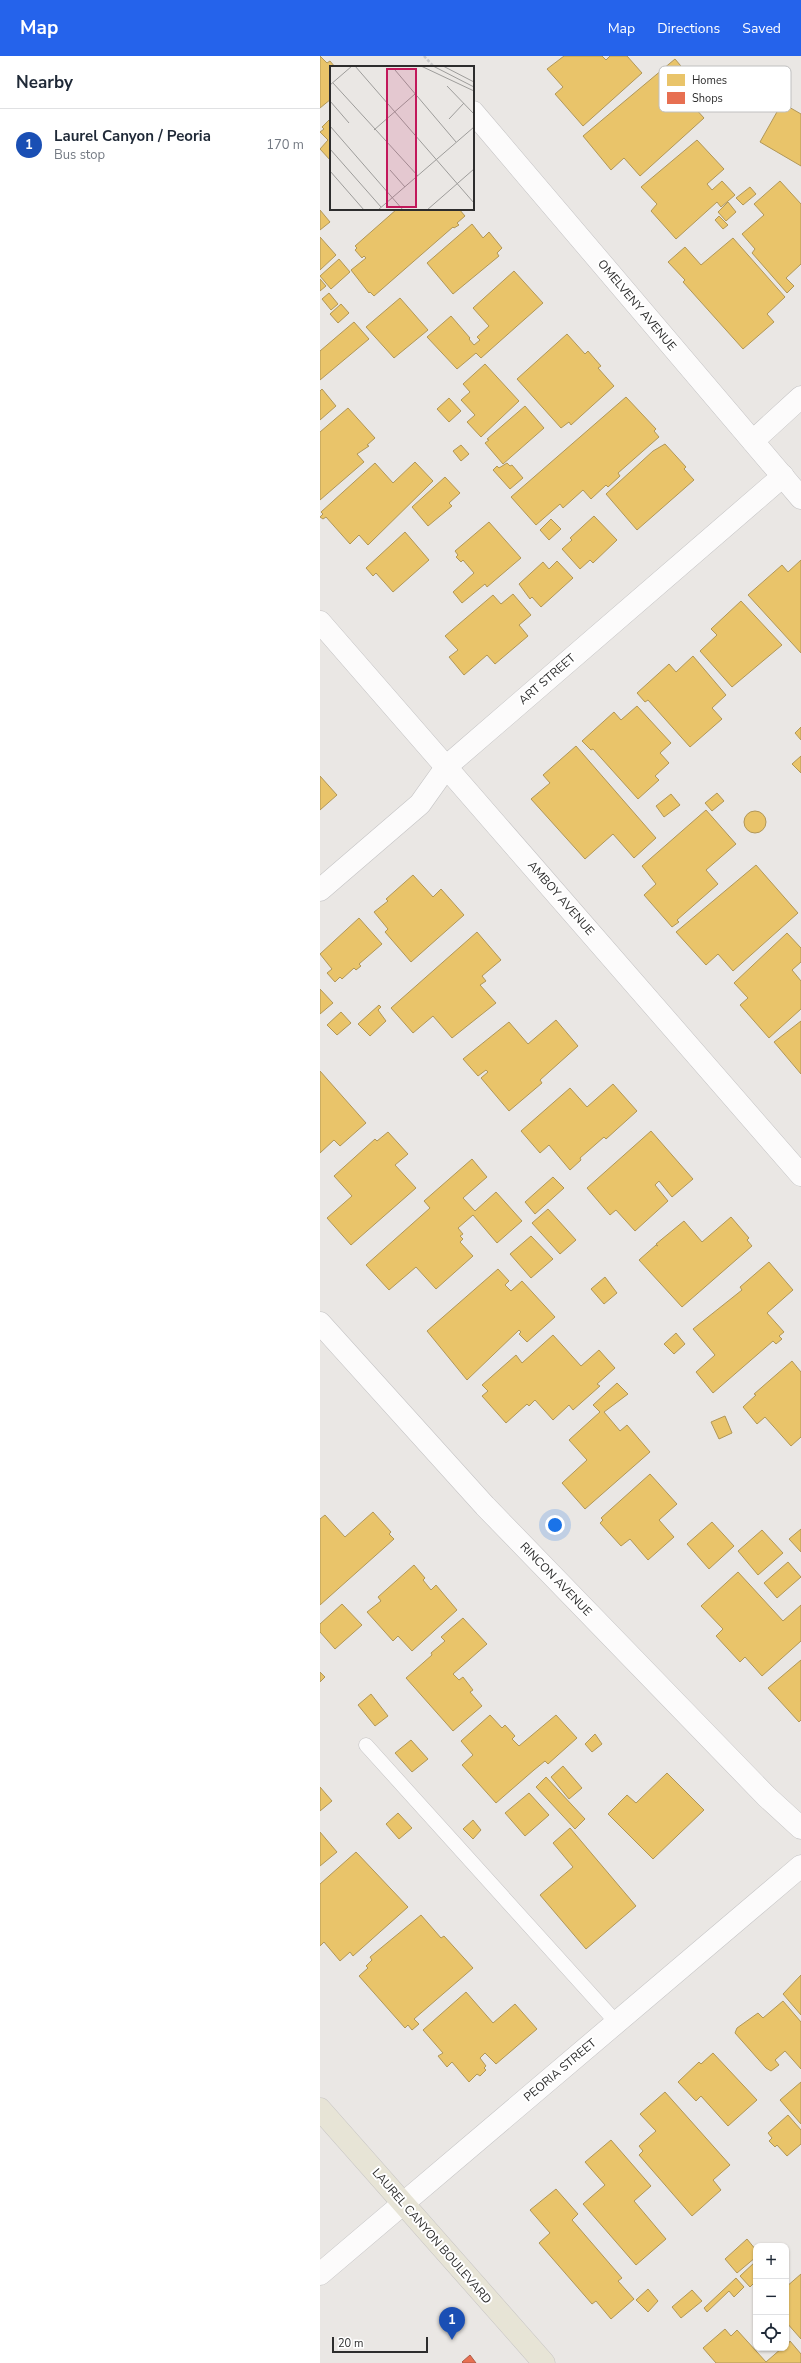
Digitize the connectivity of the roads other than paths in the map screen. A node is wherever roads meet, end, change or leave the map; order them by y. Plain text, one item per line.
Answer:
1 (474, 113) edge
2 (801, 397) edge
3 (753, 441) junction
4 (783, 476) junction
5 (801, 498) edge
6 (320, 622) edge
7 (447, 766) junction
8 (320, 890) edge
9 (801, 1175) edge
10 (320, 1323) edge
11 (366, 1745) dead end
12 (801, 1828) edge
13 (801, 1866) edge
14 (616, 2022) junction
15 (320, 2108) edge
16 (402, 2202) junction
17 (320, 2274) edge
18 (544, 2363) edge

1 - 3 street, OMELVENY AVENUE
2 - 3 street
3 - 4 street, OMELVENY AVENUE
4 - 5 street, OMELVENY AVENUE
4 - 7 street, ART STREET
6 - 7 street, AMBOY AVENUE
7 - 8 street, ART STREET
7 - 9 street, AMBOY AVENUE
10 - 12 street, RINCON AVENUE
11 - 14 lane
13 - 14 street, PEORIA STREET
14 - 16 street, PEORIA STREET
15 - 16 main road, LAUREL CANYON BOULEVARD
16 - 17 street, PEORIA STREET
16 - 18 main road, LAUREL CANYON BOULEVARD

